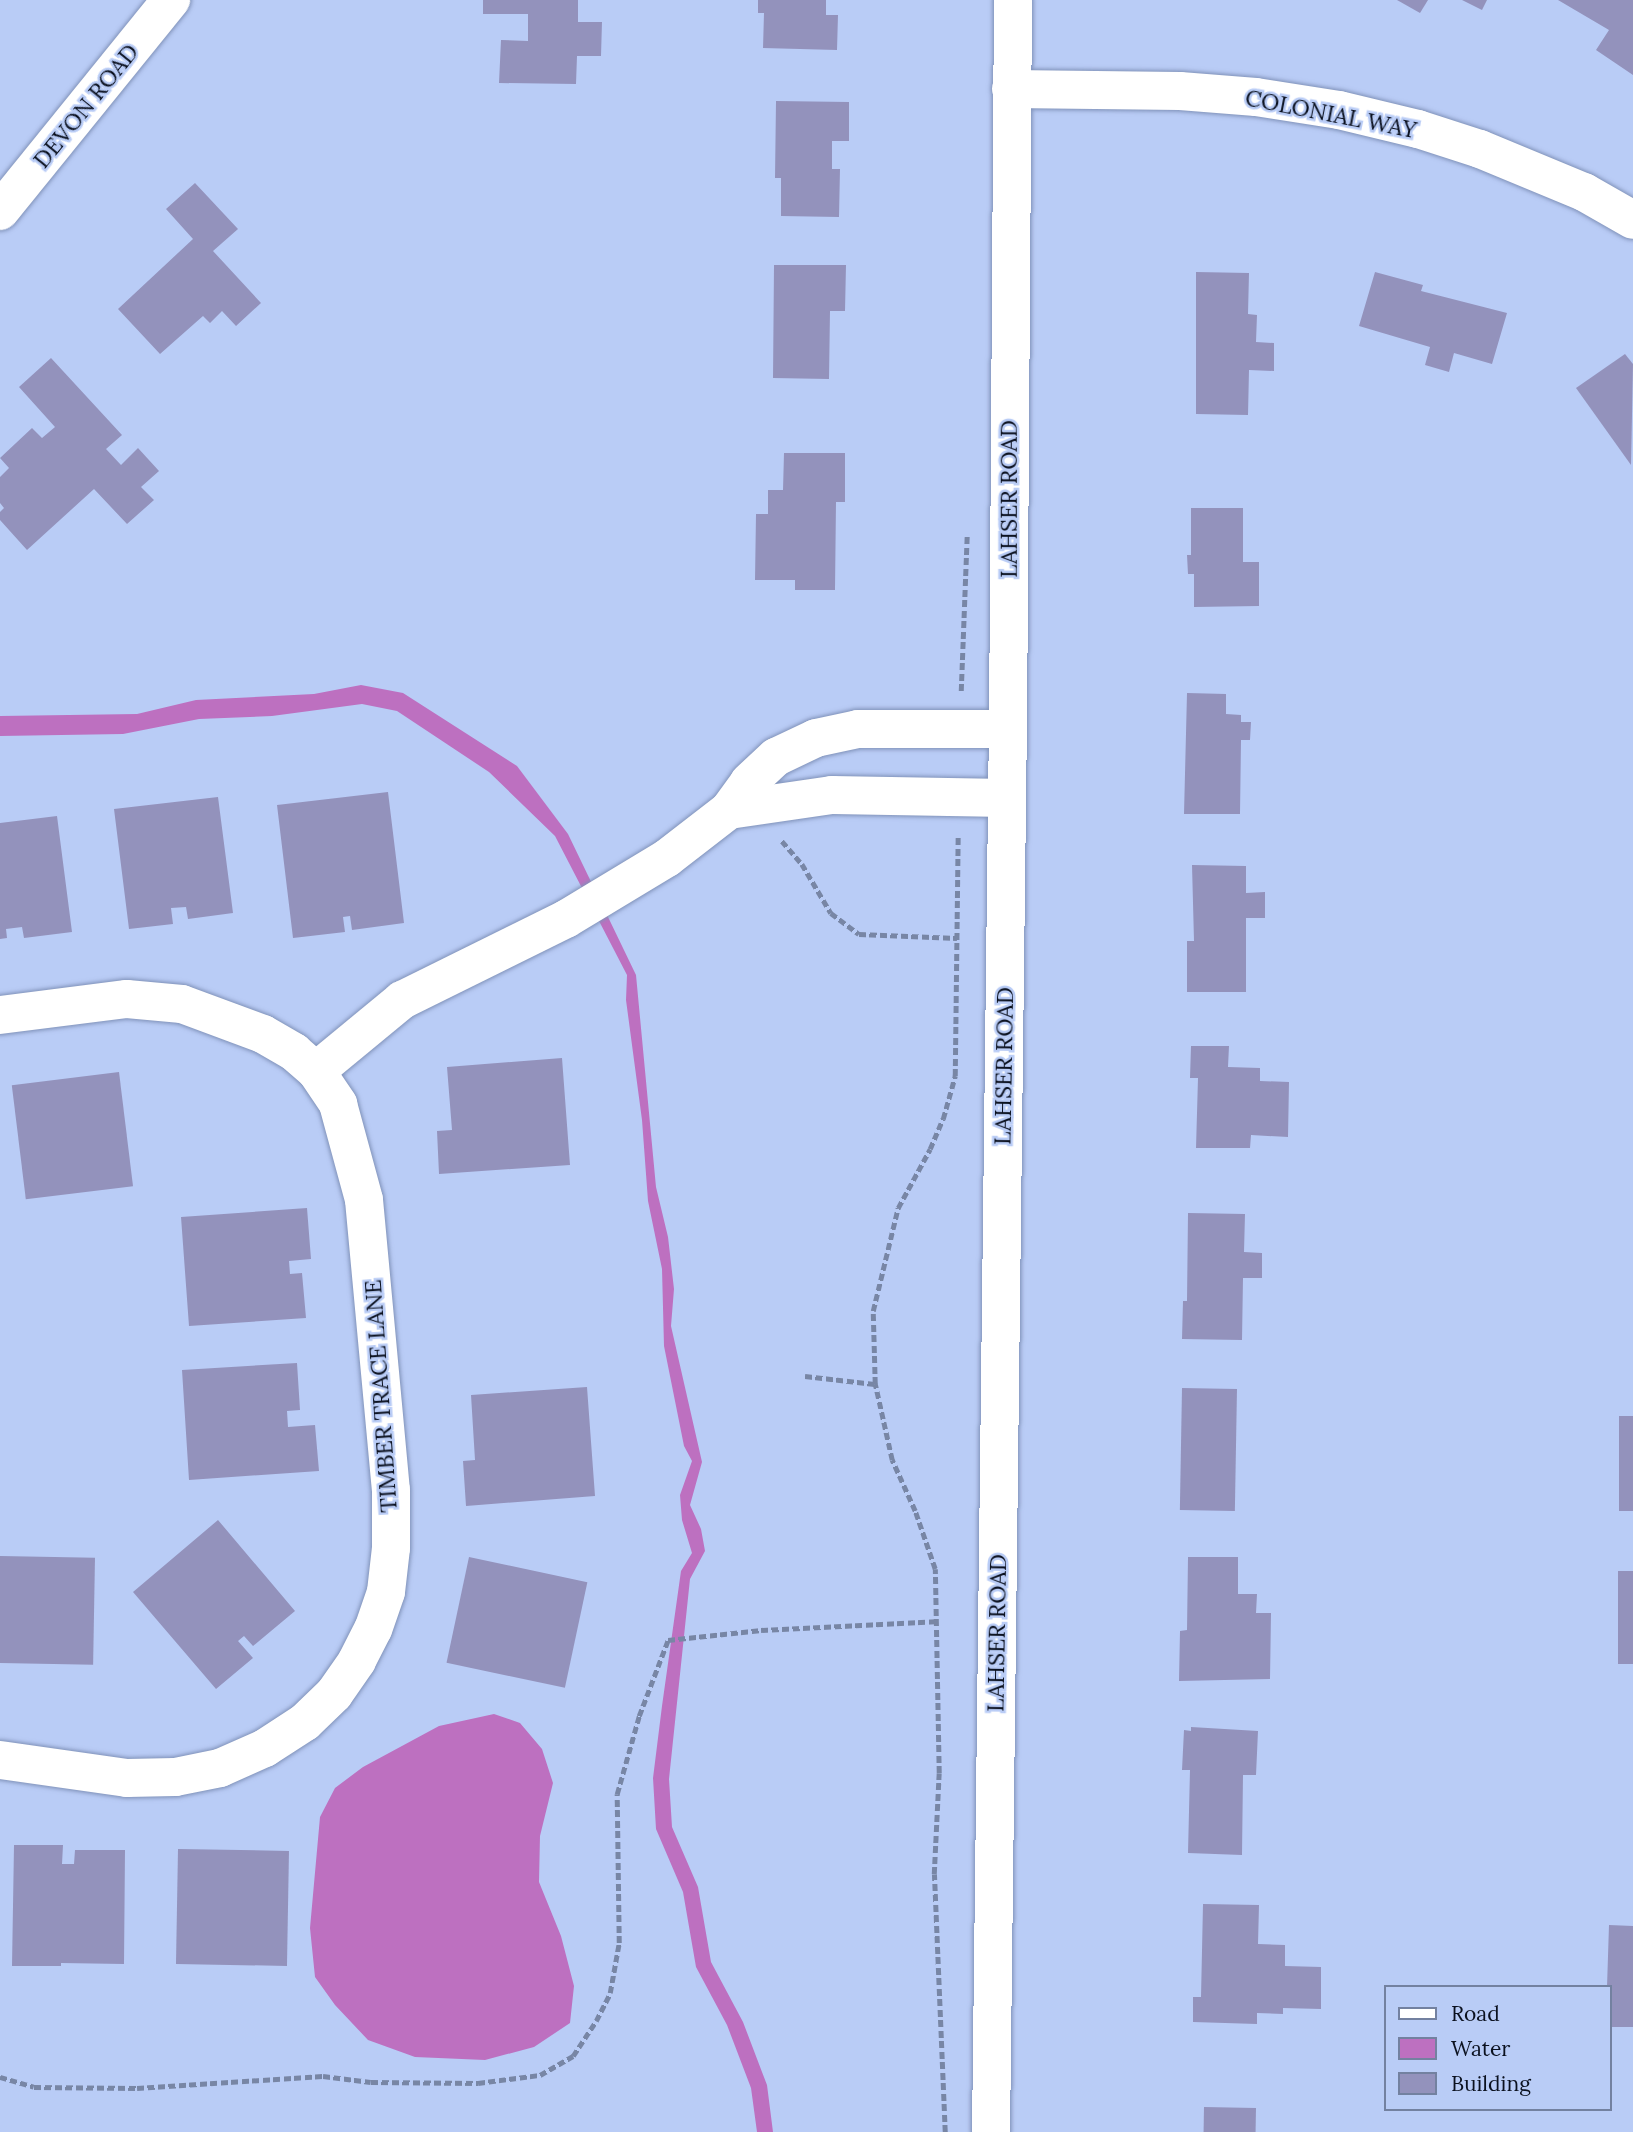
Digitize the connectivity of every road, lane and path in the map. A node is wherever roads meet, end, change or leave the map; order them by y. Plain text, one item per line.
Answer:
1 (171, 0) edge
2 (1013, 0) edge
3 (1011, 89) junction
4 (0, 211) edge
5 (1633, 220) edge
6 (1008, 729) junction
7 (1007, 798) junction
8 (729, 810) junction
9 (958, 833) dead end
10 (778, 839) dead end
11 (957, 937) junction
12 (0, 1015) edge
13 (316, 1070) junction
14 (805, 1376) dead end
15 (874, 1384) junction
16 (936, 1621) junction
17 (0, 1760) edge
18 (0, 2077) edge
19 (945, 2132) edge
20 (991, 2132) edge

1 - 4 street, DEVON ROAD
2 - 3 street, LAHSER ROAD
3 - 5 street, COLONIAL WAY
3 - 6 street, LAHSER ROAD
6 - 7 street, LAHSER ROAD
6 - 8 street
7 - 8 street
7 - 20 street, LAHSER ROAD
8 - 13 street
9 - 11 path
10 - 11 path
11 - 15 path
12 - 13 street, TIMBER TRACE LANE
13 - 17 street, TIMBER TRACE LANE
14 - 15 path
15 - 16 path
16 - 18 path
16 - 19 path

